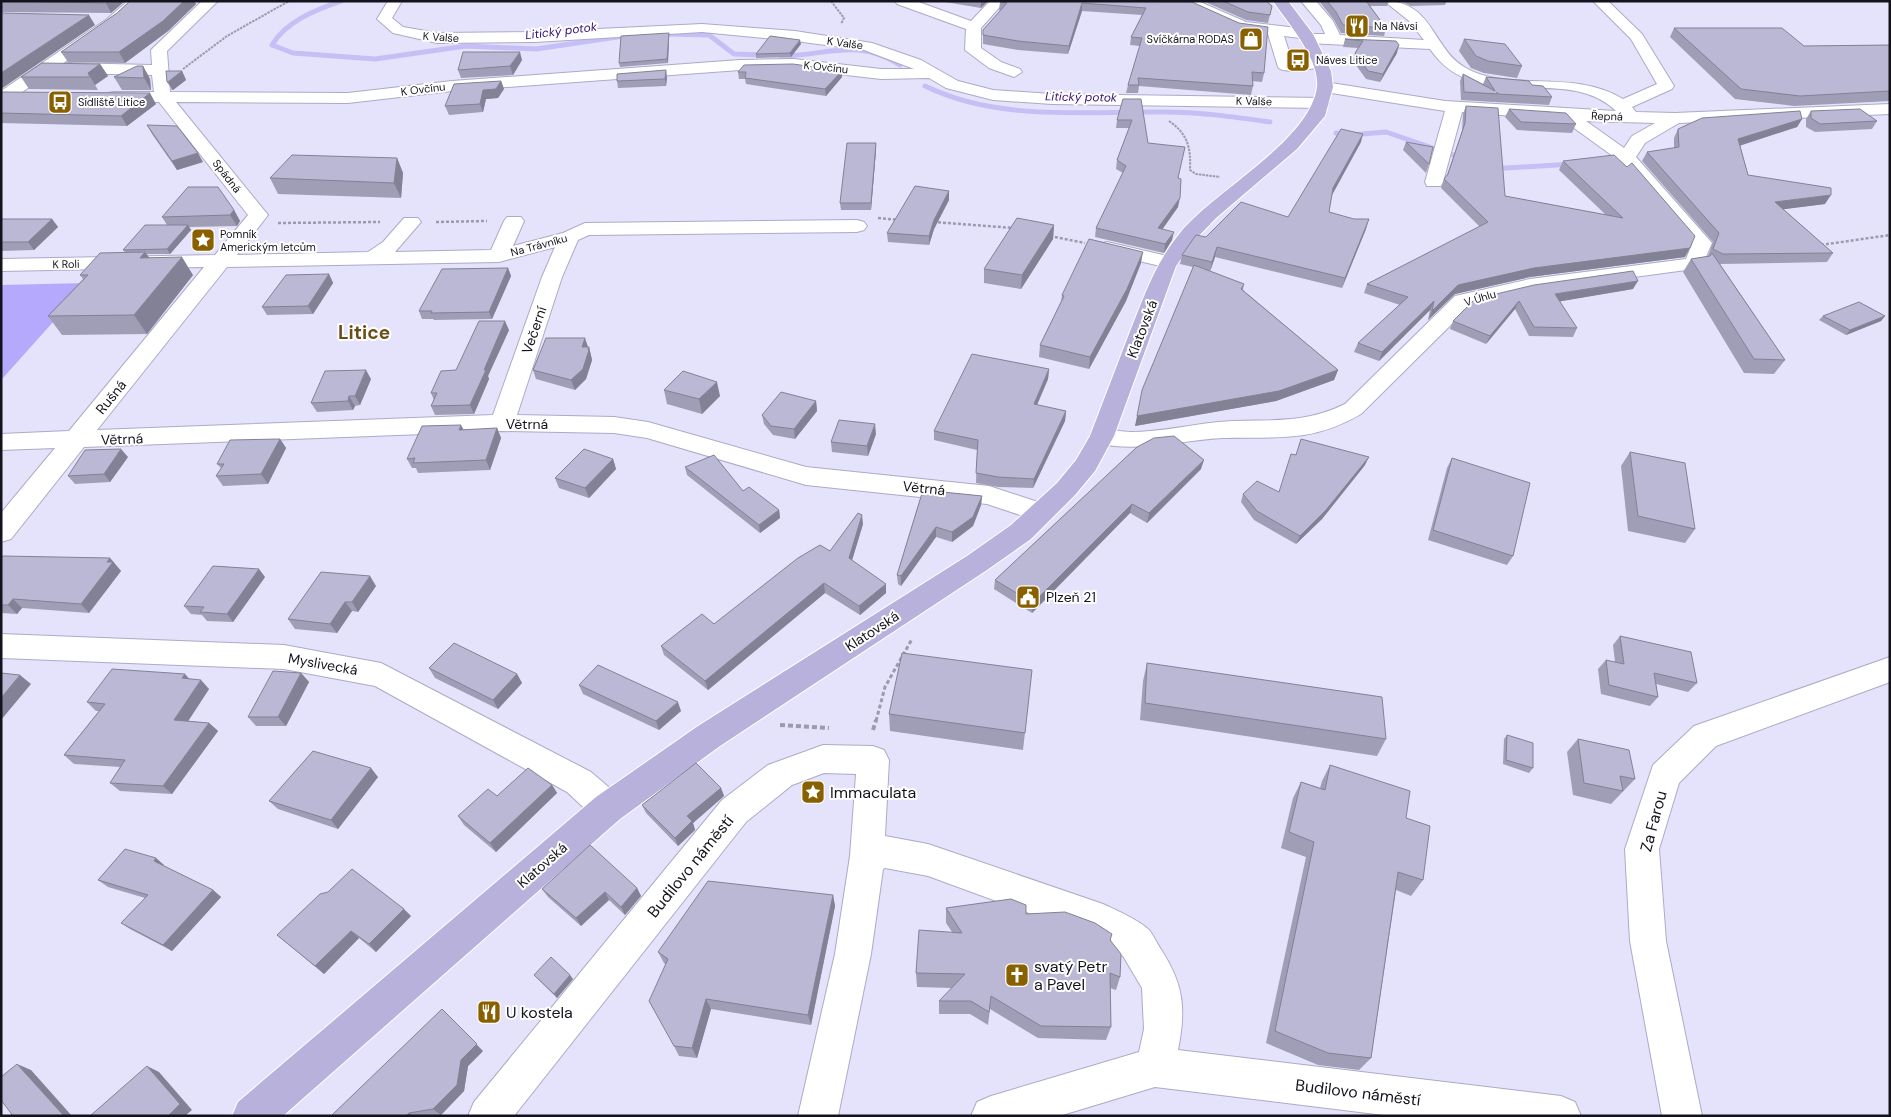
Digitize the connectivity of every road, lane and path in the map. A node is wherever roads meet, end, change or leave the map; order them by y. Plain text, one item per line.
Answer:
1 (137, 1) edge
2 (211, 1) edge
3 (290, 1) edge
4 (395, 1) edge
5 (831, 1) edge
6 (902, 1) edge
7 (998, 1) edge
8 (1181, 1) edge
9 (1280, 1) edge
10 (1308, 1) edge
11 (1392, 1) edge
12 (1600, 1) edge
13 (87, 19) edge
14 (116, 19) junction
15 (974, 27) junction
16 (838, 28) dead end
17 (1275, 31) junction
18 (1306, 36) junction
19 (1335, 40) junction
20 (1433, 45) junction
21 (1320, 62) junction
22 (46, 68) junction
23 (160, 70) junction
24 (1014, 72) dead end
25 (933, 74) junction
26 (1592, 90) junction
27 (1655, 91) junction
28 (162, 94) junction
29 (1323, 95) junction
30 (3, 96) edge
31 (32, 96) edge
32 (98, 97) edge
33 (1098, 107) junction
34 (1455, 107) junction
35 (1890, 109) edge
36 (1628, 111) junction
37 (1567, 115) junction
38 (1674, 118) junction
39 (1167, 120) joint
40 (1627, 158) junction
41 (1226, 178) dead end
42 (1434, 182) dead end
43 (514, 221) dead end
44 (411, 222) dead end
45 (857, 226) dead end
46 (565, 229) junction
47 (1890, 234) edge
48 (1088, 243) edge
49 (1820, 245) edge
50 (499, 256) junction
51 (373, 258) junction
52 (220, 261) junction
53 (1169, 262) junction
54 (1, 265) edge
55 (502, 423) junction
56 (1102, 436) junction
57 (76, 441) junction
58 (1, 442) edge
59 (1041, 513) junction
60 (1, 532) edge
61 (922, 599) junction
62 (1, 646) edge
63 (1890, 669) edge
64 (775, 725) dead end
65 (834, 728) dead end
66 (864, 730) dead end
67 (608, 808) junction
68 (867, 856) junction
69 (1155, 1067) junction
70 (252, 1116) edge
71 (488, 1116) edge
72 (818, 1116) edge
73 (991, 1116) edge
74 (1561, 1116) edge
75 (1682, 1116) edge

1 - 14 street
2 - 23 street
3 - 28 path
4 - 25 street, K Valše
5 - 16 path
6 - 15 street
7 - 15 street
8 - 17 street
9 - 18 main road
10 - 19 street
11 - 20 street
12 - 27 street
13 - 14 street
14 - 22 street
15 - 24 street
17 - 18 street
17 - 21 street
18 - 19 street
18 - 21 main road
19 - 20 street
20 - 26 street
21 - 29 main road
22 - 23 street
22 - 30 street
23 - 28 street
25 - 28 street, K Ovčínu
25 - 33 street, K Valše
26 - 27 street
26 - 36 street
27 - 36 street
28 - 32 street, K Ovčínu
28 - 52 street, Spádná
29 - 33 street, K Valše
29 - 34 street, Řepná
29 - 53 main road, Klatovská
30 - 31 street
33 - 39 street
34 - 37 street, Řepná
34 - 42 street
35 - 38 street, Řepná
36 - 37 street, Řepná
36 - 38 street, Řepná
37 - 40 street, V Úhlu
38 - 40 street
39 - 41 path
40 - 56 street, V Úhlu
43 - 50 street
44 - 51 street
45 - 46 street, Na Trávníku
46 - 50 street, Na Trávníku
46 - 55 street, Večerní
47 - 49 path
48 - 53 street
50 - 51 street, Na Trávníku
51 - 52 street, Na Trávníku
52 - 54 street, K Roli
52 - 57 street, Rušná
53 - 56 main road, Klatovská
55 - 57 street, Větrná
55 - 59 street, Větrná
56 - 59 main road, Klatovská
57 - 58 street, Větrná
57 - 60 street, Rušná
59 - 61 main road, Klatovská
61 - 66 path
61 - 67 main road, Klatovská
62 - 67 street, Myslivecká
63 - 75 street, Za Farou
64 - 65 path
67 - 70 main road, Klatovská
68 - 69 street
68 - 71 street, Budilovo náměstí
68 - 72 street, Budilovo náměstí
69 - 73 street, Budilovo náměstí
69 - 74 street, Budilovo náměstí

